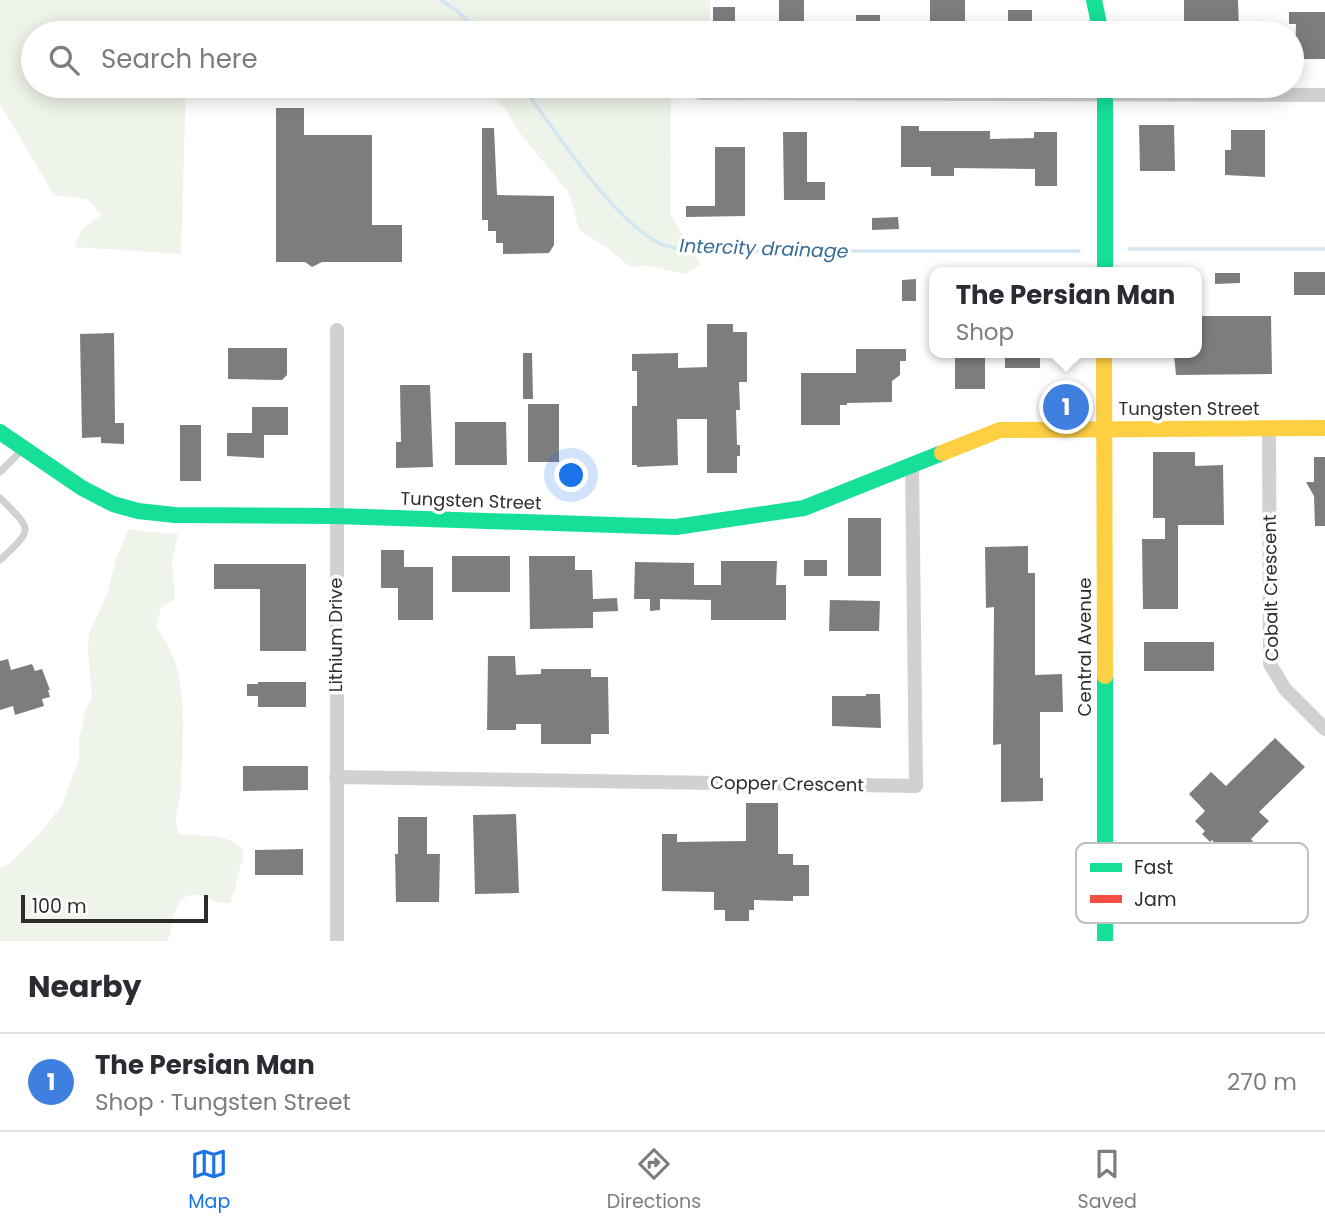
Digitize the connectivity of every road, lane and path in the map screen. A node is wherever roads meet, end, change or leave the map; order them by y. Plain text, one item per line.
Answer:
1 (1094, 0) edge
2 (1098, 21) edge
3 (1304, 95) edge
4 (1325, 95) edge
5 (1105, 98) edge
6 (1105, 267) edge
7 (337, 330) dead end
8 (1104, 358) edge
9 (1104, 428) junction
10 (1269, 428) junction
11 (1325, 428) edge
12 (0, 432) edge
13 (23, 448) junction
14 (912, 464) junction
15 (0, 472) edge
16 (0, 498) edge
17 (335, 516) junction
18 (0, 560) edge
19 (1325, 729) edge
20 (336, 777) junction
21 (1105, 843) edge
22 (1105, 923) edge
23 (337, 941) edge
24 (1105, 941) edge

1 - 2 street
3 - 4 street
5 - 6 street
7 - 17 street, Lithium Drive
8 - 9 street, Central Avenue
9 - 10 street, Tungsten Street
9 - 14 street, Tungsten Street
9 - 21 street, Central Avenue
10 - 11 street, Tungsten Street
10 - 19 street, Cobalt Crescent
12 - 13 street, Tungsten Street
13 - 15 lane
13 - 17 street, Tungsten Street
14 - 17 street, Tungsten Street
14 - 20 street, Copper Crescent
16 - 18 lane
17 - 20 street, Lithium Drive
20 - 23 street, Lithium Drive
22 - 24 street, Central Avenue

